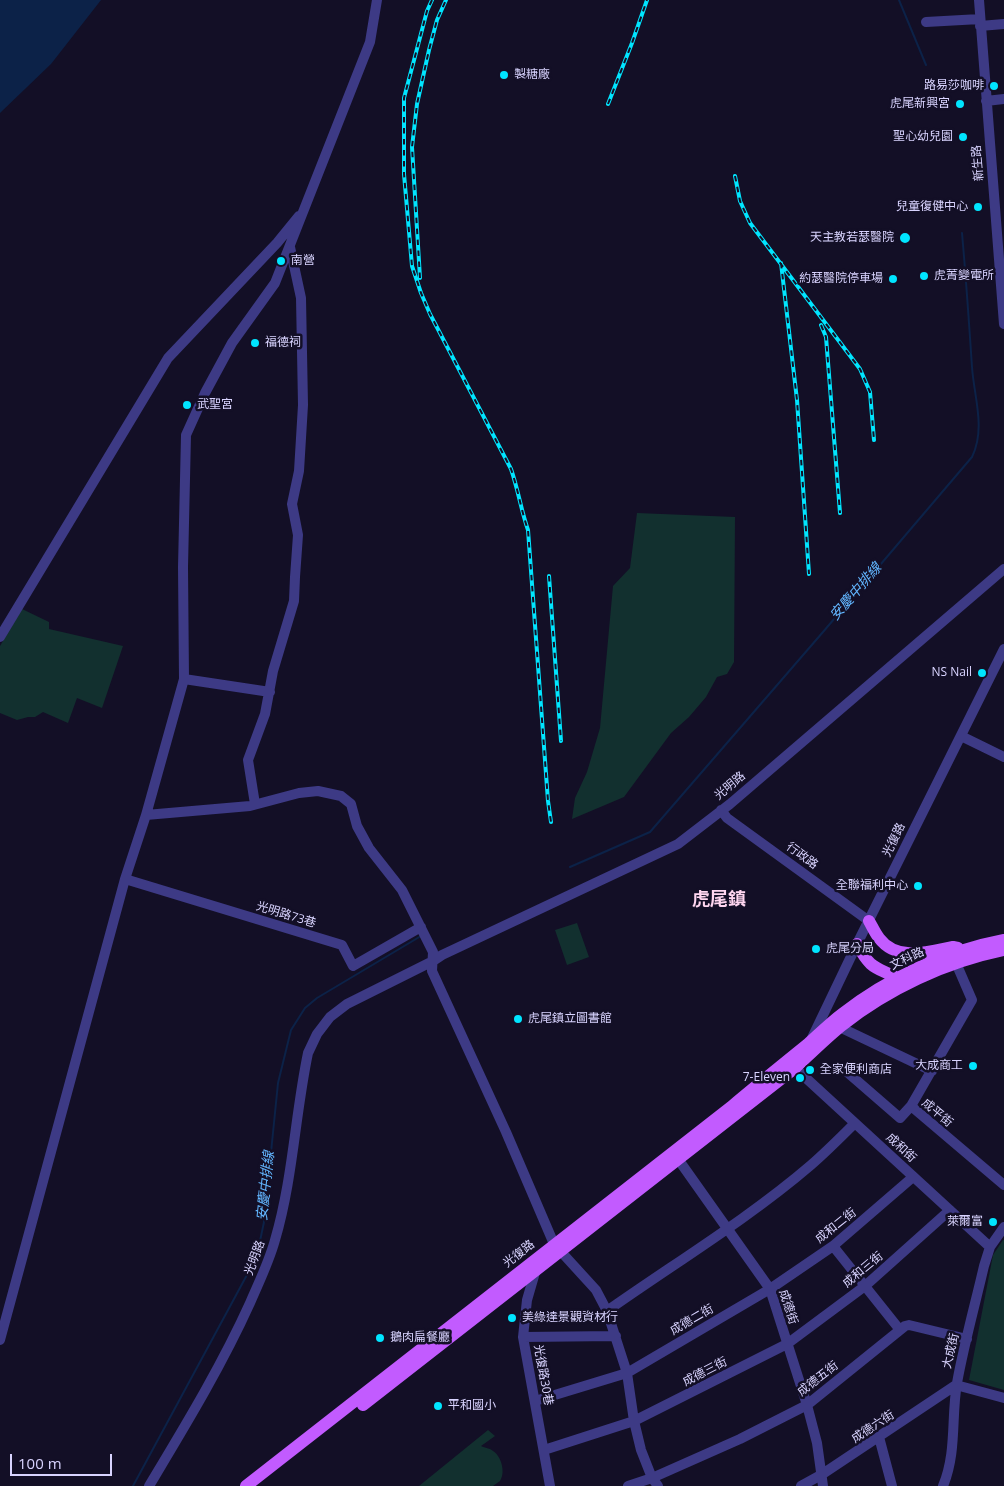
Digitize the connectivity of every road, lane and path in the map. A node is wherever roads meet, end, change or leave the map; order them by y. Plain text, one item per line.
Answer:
1 (377, 0) edge
2 (979, 0) edge
3 (926, 22) dead end
4 (980, 23) junction
5 (1004, 24) edge
6 (1004, 99) edge
7 (986, 101) junction
8 (305, 209) junction
9 (1000, 228) edge
10 (290, 247) junction
11 (1004, 324) edge
12 (1004, 569) edge
13 (0, 637) edge
14 (1004, 649) edge
15 (184, 679) junction
16 (270, 692) junction
17 (961, 736) junction
18 (1004, 757) edge
19 (255, 804) junction
20 (721, 810) junction
21 (146, 815) junction
22 (125, 879) junction
23 (869, 921) junction
24 (421, 927) junction
25 (1004, 940) edge
26 (857, 944) junction
27 (965, 950) junction
28 (1004, 950) edge
29 (433, 961) junction
30 (956, 963) junction
31 (903, 981) junction
32 (831, 1023) junction
33 (809, 1043) junction
34 (795, 1068) junction
35 (932, 1071) junction
36 (847, 1072) dead end
37 (911, 1106) junction
38 (855, 1123) junction
39 (678, 1159) junction
40 (913, 1177) junction
41 (1004, 1185) edge
42 (950, 1210) junction
43 (728, 1228) junction
44 (1003, 1231) edge
45 (833, 1246) junction
46 (557, 1247) junction
47 (990, 1247) junction
48 (534, 1271) junction
49 (865, 1286) junction
50 (770, 1289) junction
51 (607, 1311) junction
52 (900, 1330) junction
53 (616, 1336) junction
54 (523, 1337) junction
55 (967, 1339) junction
56 (0, 1340) edge
57 (787, 1344) junction
58 (627, 1373) junction
59 (956, 1385) junction
60 (1004, 1398) edge
61 (535, 1401) junction
62 (807, 1405) junction
63 (634, 1422) junction
64 (879, 1437) junction
65 (544, 1450) junction
66 (822, 1481) edge
67 (655, 1482) edge
68 (149, 1486) edge
69 (246, 1486) edge
70 (258, 1486) edge
71 (550, 1486) edge
72 (628, 1486) edge
73 (801, 1486) edge
74 (892, 1486) edge
75 (943, 1486) edge

1 - 8 street
2 - 4 street, 新生路
3 - 4 street
4 - 5 street
4 - 7 street, 新生路
6 - 7 street
7 - 9 street, 新生路
8 - 10 street
8 - 13 street
9 - 11 street, 新生路
10 - 15 street
10 - 16 street
12 - 20 street, 光明路
14 - 17 street, 光復路
15 - 16 street
15 - 21 street
16 - 19 street
17 - 18 street
17 - 23 street, 光復路
19 - 21 street
19 - 24 street
20 - 23 street, 行政路
20 - 29 street, 光明路
21 - 22 street
22 - 24 street, 光明路73巷
22 - 56 street
23 - 26 street, 光復路
23 - 27 main road
24 - 29 street
25 - 27 main road, 文科路
26 - 31 main road
26 - 32 street, 光復路
27 - 31 main road, 文科路
28 - 30 main road, 文科路
29 - 46 street
29 - 68 street, 光明路
30 - 31 main road, 文科路
30 - 35 street, 成平街
31 - 32 main road, 文科路
32 - 33 main road, 文科路
32 - 34 main road, 文科路
32 - 35 street
33 - 34 street, 光復路
33 - 46 main road, 光復路
34 - 38 street, 成和街
34 - 39 main road, 光復路
35 - 37 street, 成平街
36 - 37 street
37 - 41 street, 成平街
38 - 40 street, 成和街
38 - 43 street
39 - 43 street, 成德街
39 - 46 main road, 光復路
40 - 42 street, 成和街
40 - 45 street, 成和二街
42 - 47 street, 成和街
42 - 49 street, 成和三街
43 - 50 street, 成德街
43 - 51 street
44 - 47 street, 大成街
45 - 49 street
45 - 50 street, 成和二街
46 - 48 main road, 光復路
46 - 51 street
46 - 69 main road, 光復路
47 - 55 street, 大成街
48 - 54 street, 光復路30巷
48 - 70 main road, 光復路
49 - 52 street
49 - 57 street, 成和三街
50 - 57 street, 成德街
50 - 58 street, 成德二街
51 - 53 street
52 - 55 street
52 - 62 street, 成德五街
53 - 54 street
53 - 58 street
54 - 61 street, 光復路30巷
55 - 59 street, 大成街
57 - 62 street, 成德街
57 - 63 street, 成德三街
58 - 61 street, 成德二街
58 - 63 street
59 - 60 street
59 - 64 street, 成德六街
59 - 75 street, 大成街
61 - 65 street, 光復路30巷
62 - 66 street, 成德街
62 - 67 street, 成德五街
63 - 65 street, 成德三街
63 - 67 street
64 - 66 street, 成德六街
64 - 74 street
65 - 71 street, 光復路30巷
66 - 73 street, 成德六街
67 - 72 street, 成德五街

